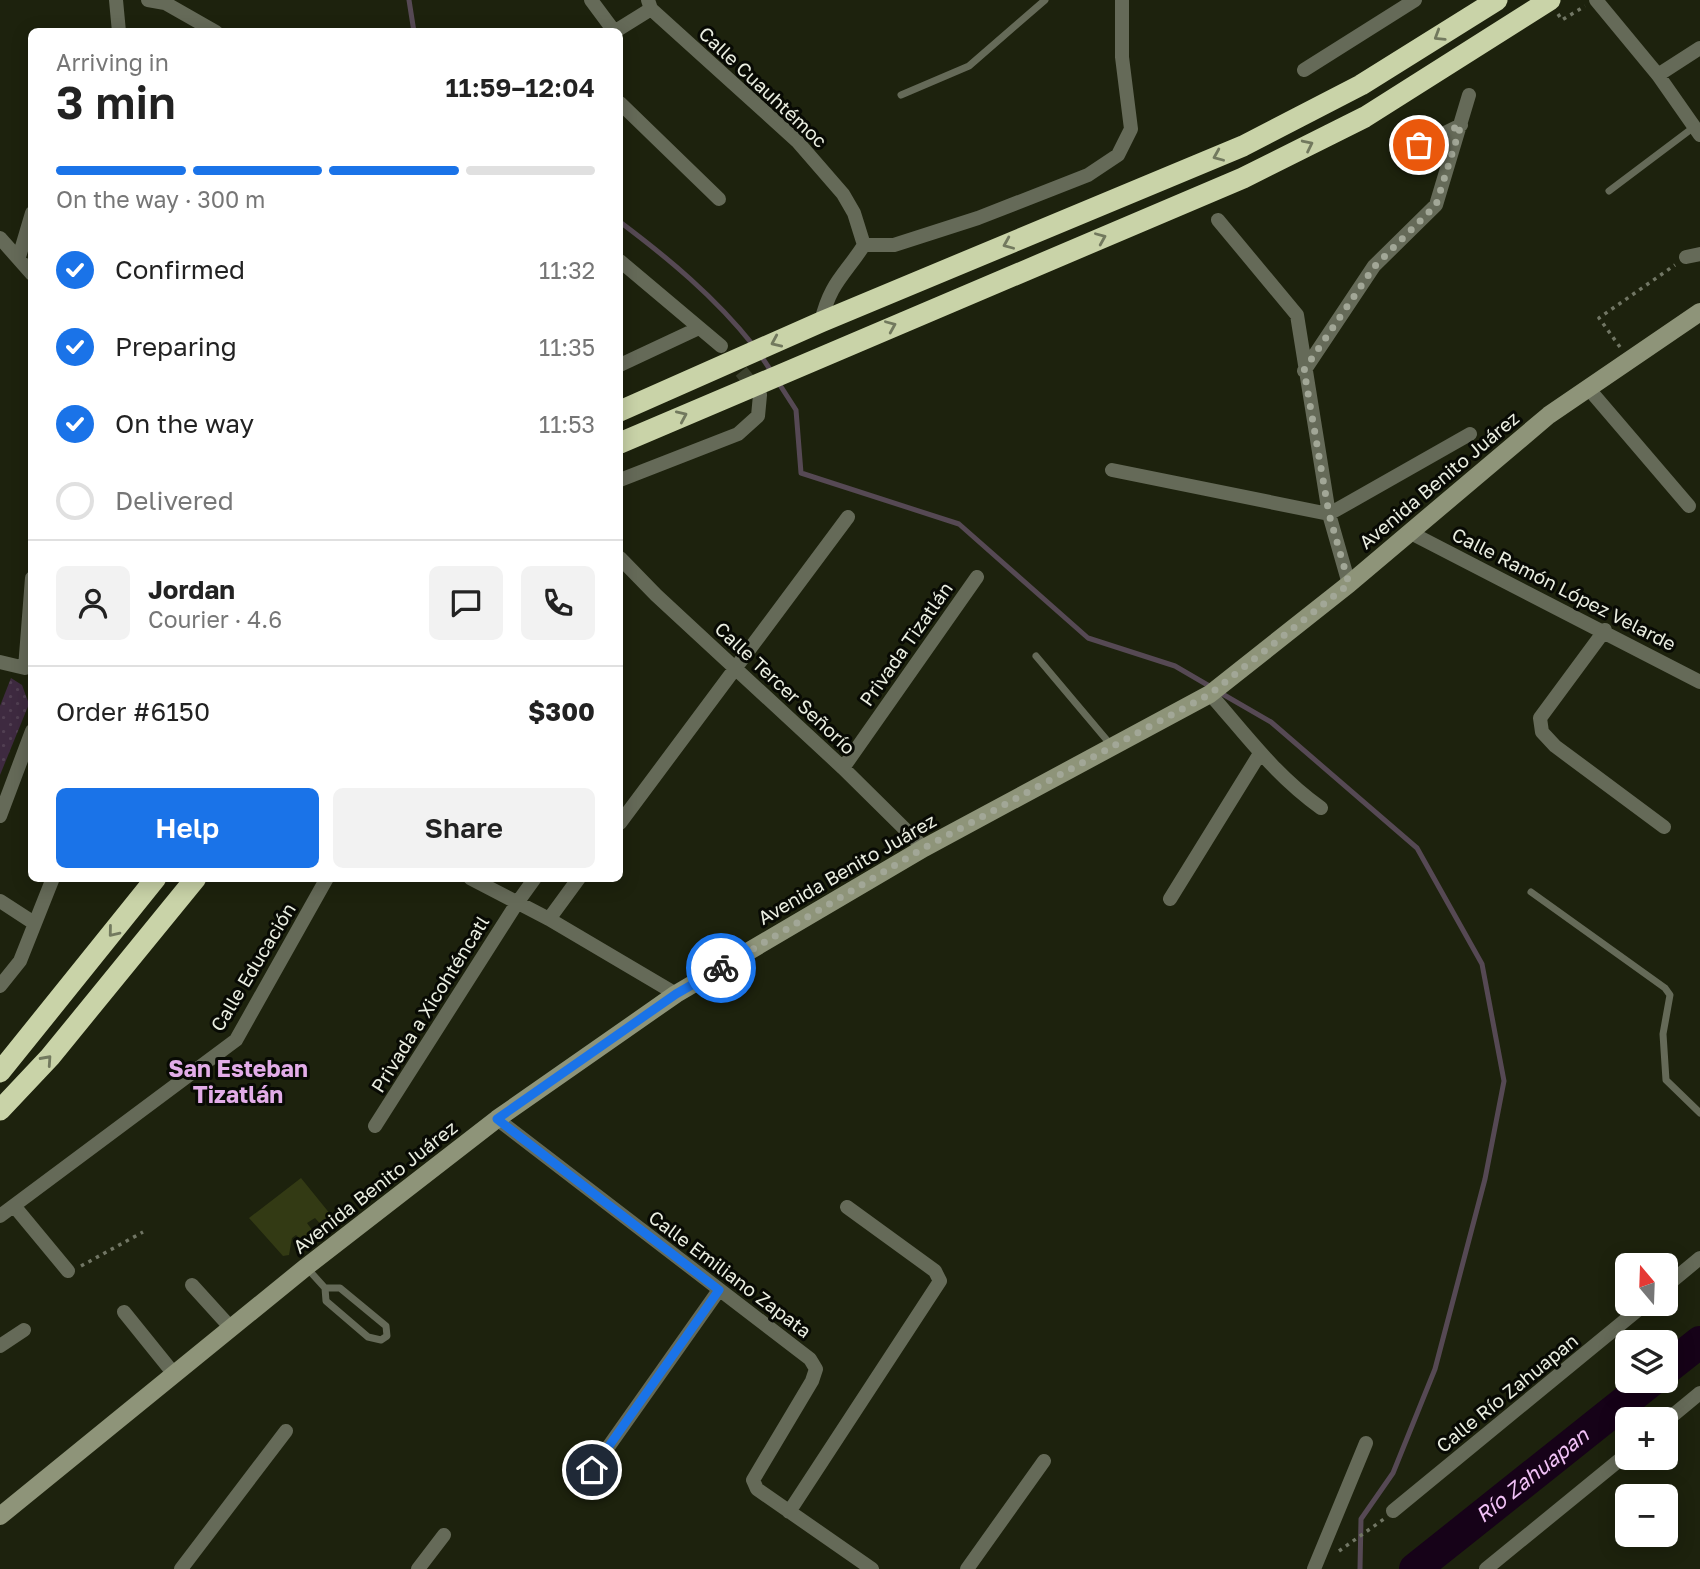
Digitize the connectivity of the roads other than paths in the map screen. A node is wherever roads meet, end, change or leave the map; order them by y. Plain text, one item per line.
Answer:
1 (116, 0) edge
2 (121, 0) edge
3 (148, 0) edge
4 (591, 0) edge
5 (1045, 0) edge
6 (1122, 0) edge
7 (1415, 0) edge
8 (1497, 0) edge
9 (1550, 0) edge
10 (1596, 0) edge
11 (650, 5) edge
12 (119, 28) edge
13 (209, 28) edge
14 (612, 28) edge
15 (618, 28) edge
16 (1700, 48) edge
17 (1304, 69) dead end
18 (1658, 75) junction
19 (901, 95) dead end
20 (1469, 95) dead end
21 (623, 106) edge
22 (1461, 125) junction
23 (1698, 129) edge
24 (1398, 156) dead end
25 (1609, 191) dead end
26 (719, 199) dead end
27 (1218, 219) dead end
28 (28, 227) edge
29 (0, 238) edge
30 (864, 245) junction
31 (19, 257) junction
32 (623, 264) edge
33 (28, 269) edge
34 (1700, 312) edge
35 (821, 322) junction
36 (699, 328) junction
37 (721, 345) tunnel mouth
38 (623, 364) edge
39 (1304, 370) junction
40 (1588, 388) junction
41 (760, 395) dead end
42 (623, 410) edge
43 (1471, 434) dead end
44 (623, 442) edge
45 (1112, 470) dead end
46 (623, 479) edge
47 (1689, 506) dead end
48 (1329, 514) junction
49 (848, 517) dead end
50 (1409, 532) junction
51 (623, 561) edge
52 (977, 577) dead end
53 (1349, 584) junction
54 (1605, 630) junction
55 (1036, 656) dead end
56 (0, 662) edge
57 (735, 666) junction
58 (28, 673) edge
59 (1700, 682) edge
60 (1210, 694) junction
61 (28, 742) edge
62 (1111, 746) junction
63 (1259, 755) junction
64 (844, 768) junction
65 (1321, 808) dead end
66 (0, 816) edge
67 (623, 819) edge
68 (1664, 827) dead end
69 (924, 848) junction
70 (51, 882) edge
71 (153, 882) edge
72 (193, 882) edge
73 (325, 882) edge
74 (482, 882) edge
75 (532, 882) edge
76 (576, 882) edge
77 (1531, 892) dead end
78 (1170, 899) dead end
79 (0, 901) edge
80 (517, 903) junction
81 (549, 919) junction
82 (34, 923) junction
83 (0, 986) edge
84 (676, 994) junction
85 (0, 1072) edge
86 (0, 1110) edge
87 (1700, 1113) edge
88 (497, 1119) junction
89 (375, 1126) dead end
90 (15, 1207) junction
91 (847, 1207) dead end
92 (0, 1216) edge
93 (1700, 1258) edge
94 (306, 1267) junction
95 (68, 1271) road end
96 (1678, 1276) edge
97 (192, 1285) dead end
98 (325, 1288) junction
99 (719, 1290) junction
100 (124, 1312) dead end
101 (1630, 1316) edge
102 (231, 1328) junction
103 (24, 1330) dead end
104 (0, 1346) edge
105 (174, 1374) junction
106 (1700, 1392) edge
107 (1678, 1411) edge
108 (286, 1431) dead end
109 (1366, 1443) dead end
110 (1044, 1461) dead end
111 (1615, 1464) edge
112 (592, 1470) dead end
113 (1393, 1511) dead end
114 (789, 1512) junction
115 (0, 1516) edge
116 (444, 1535) dead end
117 (181, 1569) edge
118 (418, 1569) edge
119 (872, 1569) edge
120 (967, 1569) edge
121 (1314, 1569) edge
122 (1486, 1569) edge

1 - 2 street
1 - 12 street
3 - 13 street
4 - 14 street
5 - 19 lane
6 - 30 street
7 - 17 street
8 -> 35 highway
44 -> 9 highway
10 - 18 street
11 - 15 street
11 - 30 street, Calle Cuauhtémoc
16 - 18 street
18 - 23 street
20 - 22 street
21 - 26 street
22 - 24 street
22 - 39 street
23 - 25 lane
27 - 39 street
28 - 31 street
29 - 31 street
30 - 35 street
31 - 33 street
32 - 36 street
34 - 40 main road, Avenida Benito Juárez
35 -> 42 highway
36 - 37 street
36 - 38 street
39 - 48 street
40 - 47 street
40 - 50 main road, Avenida Benito Juárez
41 - 46 street
43 - 48 street
45 - 48 street
48 - 53 street
49 - 57 street
50 - 53 main road, Avenida Benito Juárez
50 - 54 street, Calle Ramón López Velarde
51 - 57 street, Calle Tercer Señorío
52 - 64 street, Privada Tizatlán
53 - 60 main road, Avenida Benito Juárez
54 - 59 street, Calle Ramón López Velarde
54 - 68 street
55 - 62 lane
56 - 58 street
57 - 64 street, Calle Tercer Señorío
57 - 67 street
60 - 62 main road, Avenida Benito Juárez
60 - 63 street
61 - 66 street
62 - 69 main road, Avenida Benito Juárez
63 - 65 street
63 - 78 street
64 - 69 street, Calle Tercer Señorío
69 - 84 main road, Avenida Benito Juárez
70 - 82 street
71 -> 85 highway
86 -> 72 highway
73 - 90 street, Calle Educación
74 - 80 street
75 - 80 street, Privada a Xicohténcatl
76 - 81 street
77 - 87 lane
79 - 82 street
80 - 81 street
80 - 89 street, Privada a Xicohténcatl
81 - 84 street
82 - 83 street
84 - 88 main road, Avenida Benito Juárez
88 - 94 main road, Avenida Benito Juárez
88 - 99 street, Calle Emiliano Zapata
90 - 92 street, Calle Educación
90 - 95 street
91 - 114 street
93 - 96 street
94 - 98 lane
94 - 102 main road, Avenida Benito Juárez
97 - 102 street
98 - 98 lane
99 - 112 street
99 - 114 street, Calle Emiliano Zapata
100 - 105 street
101 - 113 street, Calle Río Zahuapan
102 - 105 main road, Avenida Benito Juárez
103 - 104 street
105 - 115 main road, Avenida Benito Juárez
106 - 107 street
108 - 117 street
109 - 121 street
110 - 120 street
111 - 122 street
114 - 119 street, Calle Emiliano Zapata
116 - 118 street

